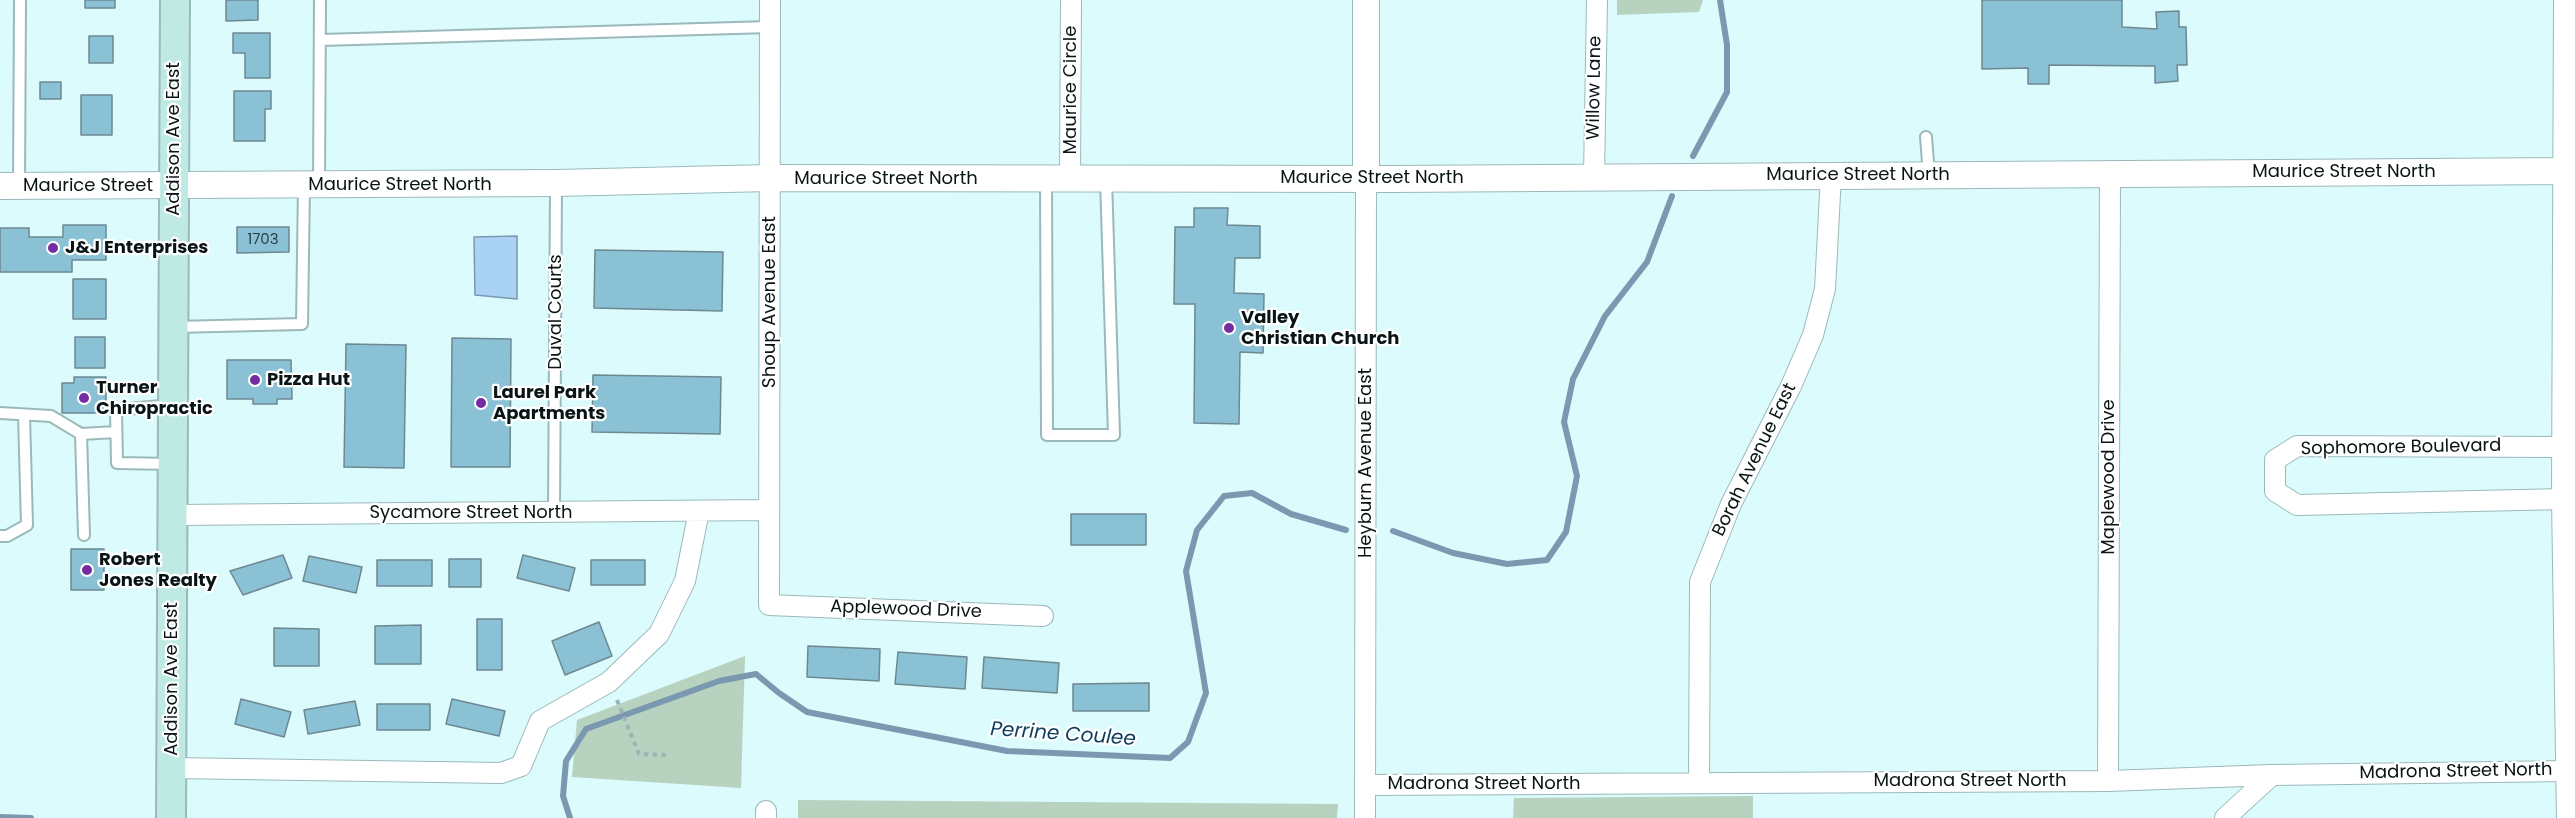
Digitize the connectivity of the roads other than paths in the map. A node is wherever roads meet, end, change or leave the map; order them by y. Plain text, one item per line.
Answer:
1 (20, 0) edge
2 (174, 0) edge
3 (320, 0) edge
4 (770, 0) edge
5 (1071, 0) edge
6 (1366, 0) edge
7 (1597, 0) edge
8 (2567, 0) edge
9 (770, 27) junction
10 (320, 40) junction
11 (1926, 137) dead end
12 (2567, 171) junction
13 (2110, 174) junction
14 (1929, 175) junction
15 (1831, 176) junction
16 (1594, 177) junction
17 (770, 178) junction
18 (1366, 178) junction
19 (1058, 179) junction
20 (1106, 179) junction
21 (556, 183) junction
22 (312, 185) junction
23 (9, 186) edge
24 (175, 186) junction
25 (173, 327) junction
26 (172, 405) junction
27 (0, 413) edge
28 (24, 415) junction
29 (116, 432) junction
30 (81, 434) junction
31 (2566, 447) junction
32 (173, 464) junction
33 (2570, 499) edge
34 (769, 510) junction
35 (699, 511) junction
36 (554, 513) junction
37 (173, 515) junction
38 (84, 535) dead end
39 (0, 536) edge
40 (769, 605) joint
41 (1043, 616) dead end
42 (172, 768) junction
43 (2572, 771) edge
44 (2272, 775) junction
45 (2108, 781) junction
46 (1699, 783) junction
47 (1365, 785) junction
48 (171, 818) edge
49 (1365, 818) edge
50 (2225, 818) edge
51 (2570, 818) edge

1 - 23 lane
2 - 24 main road, Addison Ave East
3 - 10 lane
4 - 9 street, Shoup Avenue East
5 - 19 street, Maurice Circle
6 - 18 street, Heyburn Avenue East
7 - 16 street, Willow Lane
8 - 12 street
9 - 10 lane
9 - 17 street, Shoup Avenue East
10 - 22 lane
11 - 14 lane
12 - 13 street, Maurice Street North
12 - 31 street
13 - 14 street, Maurice Street North
13 - 45 street, Maplewood Drive
14 - 15 street, Maurice Street North
15 - 16 street, Maurice Street North
15 - 46 street, Borah Avenue East
16 - 18 street, Maurice Street North
17 - 19 street, Maurice Street North
17 - 21 street, Maurice Street North
17 - 34 street, Shoup Avenue East
18 - 20 street, Maurice Street North
18 - 47 street, Heyburn Avenue East
19 - 20 street, Maurice Street North
19 - 20 lane
21 - 22 street, Maurice Street North
21 - 36 lane, Duval Courts
22 - 24 street, Maurice Street North
22 - 25 lane
23 - 24 street, Maurice Street
24 - 25 main road, Addison Ave East
25 - 26 main road, Addison Ave East
26 - 29 lane
26 - 32 main road, Addison Ave East
27 - 28 lane
28 - 30 lane
28 - 39 lane
29 - 30 lane
29 - 32 lane
30 - 38 lane
31 - 33 street
31 - 33 street, Sophomore Boulevard
32 - 37 main road, Addison Ave East
33 - 43 street
34 - 35 street, Sycamore Street North
34 - 40 street, Shoup Avenue East
35 - 36 street, Sycamore Street North
35 - 42 street
36 - 37 street, Sycamore Street North
37 - 42 main road, Addison Ave East
40 - 41 street, Applewood Drive
42 - 48 main road, Addison Ave East
43 - 44 street, Madrona Street North
43 - 51 street
44 - 45 street, Madrona Street North
44 - 50 street
45 - 46 street, Madrona Street North
46 - 47 street, Madrona Street North
47 - 49 street, Heyburn Avenue East

